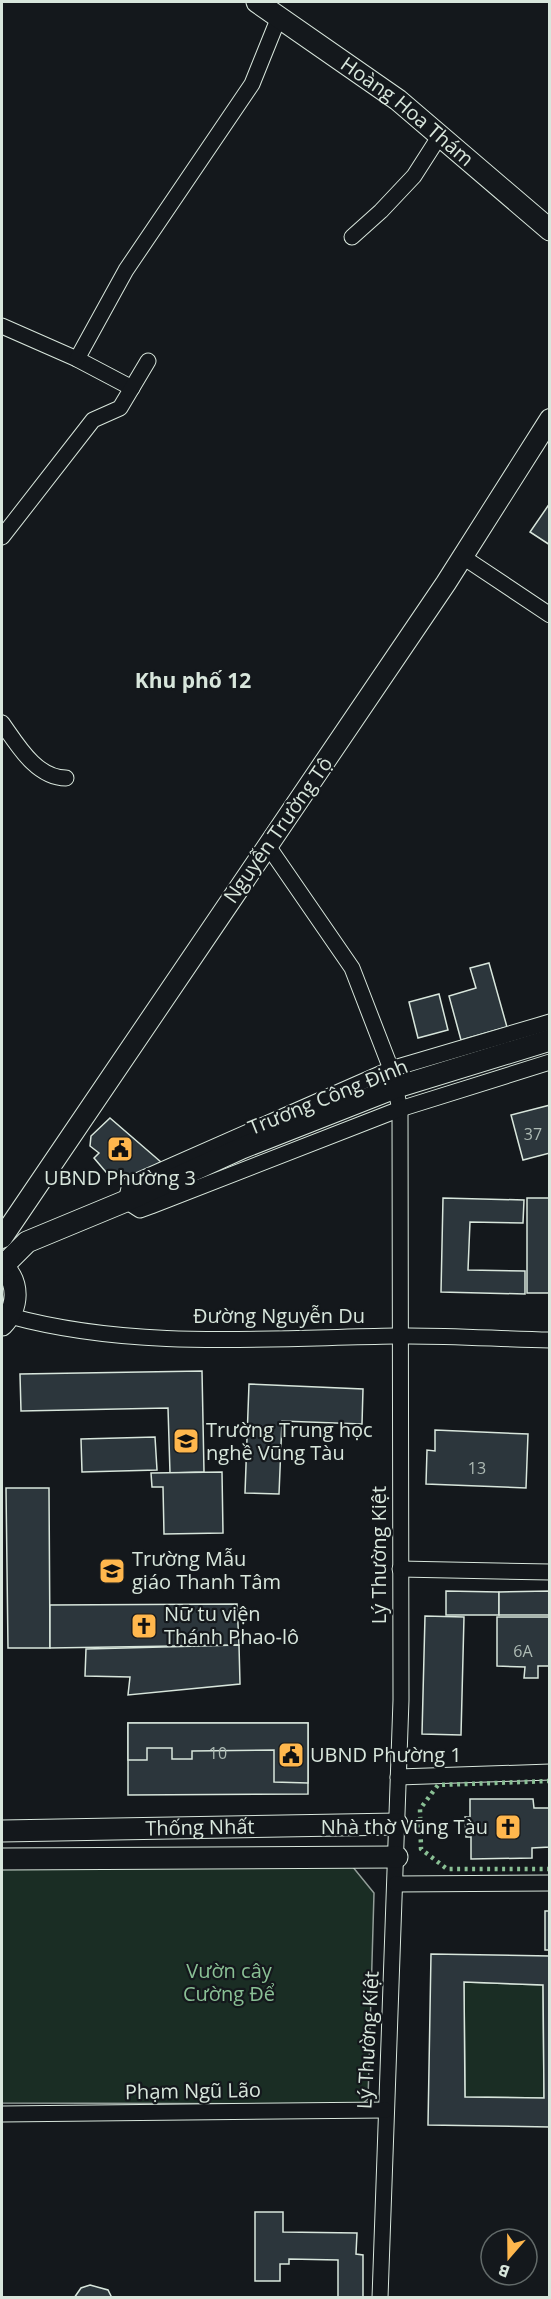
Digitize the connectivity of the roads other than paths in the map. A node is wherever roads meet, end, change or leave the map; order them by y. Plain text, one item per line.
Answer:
1 (257, 2) edge
2 (279, 17) junction
3 (439, 137) junction
4 (549, 230) edge
5 (352, 237) dead end
6 (2, 326) edge
7 (77, 359) junction
8 (148, 361) dead end
9 (132, 388) junction
10 (549, 419) edge
11 (2, 537) edge
12 (463, 557) junction
13 (549, 615) edge
14 (2, 723) edge
15 (66, 778) dead end
16 (268, 846) junction
17 (549, 1028) edge
18 (549, 1062) edge
19 (394, 1078) junction
20 (400, 1109) junction
21 (239, 1141) junction
22 (251, 1168) junction
23 (126, 1201) junction
24 (2, 1239) edge
25 (2, 1266) edge
26 (6, 1320) edge
27 (398, 1336) junction
28 (549, 1340) edge
29 (400, 1569) junction
30 (549, 1572) edge
31 (549, 1772) edge
32 (398, 1777) junction
33 (397, 1824) junction
34 (182, 1828) junction
35 (2, 1831) edge
36 (397, 1857) junction
37 (182, 1858) junction
38 (2, 1859) edge
39 (549, 1883) edge
40 (396, 1884) junction
41 (385, 2110) junction
42 (2, 2115) edge
43 (380, 2298) edge

1 - 2 main road, Hoàng Hoa Thám
2 - 3 main road, Hoàng Hoa Thám
2 - 7 street
3 - 4 main road, Hoàng Hoa Thám
3 - 5 street
6 - 7 street
7 - 9 street
8 - 9 street
9 - 11 street
10 - 12 street, Nguyễn Trường Tộ
12 - 13 street
12 - 16 street, Nguyễn Trường Tộ
14 - 15 street
16 - 19 street, Lý Thường Kiệt
16 - 24 street, Nguyễn Trường Tộ
17 - 19 main road, Trương Công Định
18 - 20 street, Trương Công Định
19 - 20 street, Lý Thường Kiệt
19 - 21 main road, Trương Công Định
20 - 22 street, Trương Công Định
20 - 27 street, Lý Thường Kiệt
21 - 22 street
21 - 23 main road, Trương Công Định
22 - 23 street, Trương Công Định
23 - 25 main road, Trương Công Định
25 - 26 main road
26 - 27 street, Đường Nguyễn Du
27 - 28 street, Đường Nguyễn Du
27 - 29 street, Lý Thường Kiệt
29 - 30 street
29 - 32 street, Lý Thường Kiệt
31 - 32 street
32 - 33 street, Lý Thường Kiệt
33 - 34 main road, Thống Nhất
33 - 36 street, Lý Thường Kiệt
34 - 35 main road, Thống Nhất
34 - 37 main road
36 - 37 main road, Thống Nhất
36 - 40 street, Lý Thường Kiệt
37 - 38 main road, Thống Nhất
39 - 40 street
40 - 41 street, Lý Thường Kiệt
41 - 42 street, Phạm Ngũ Lão
41 - 43 street, Lý Thường Kiệt

